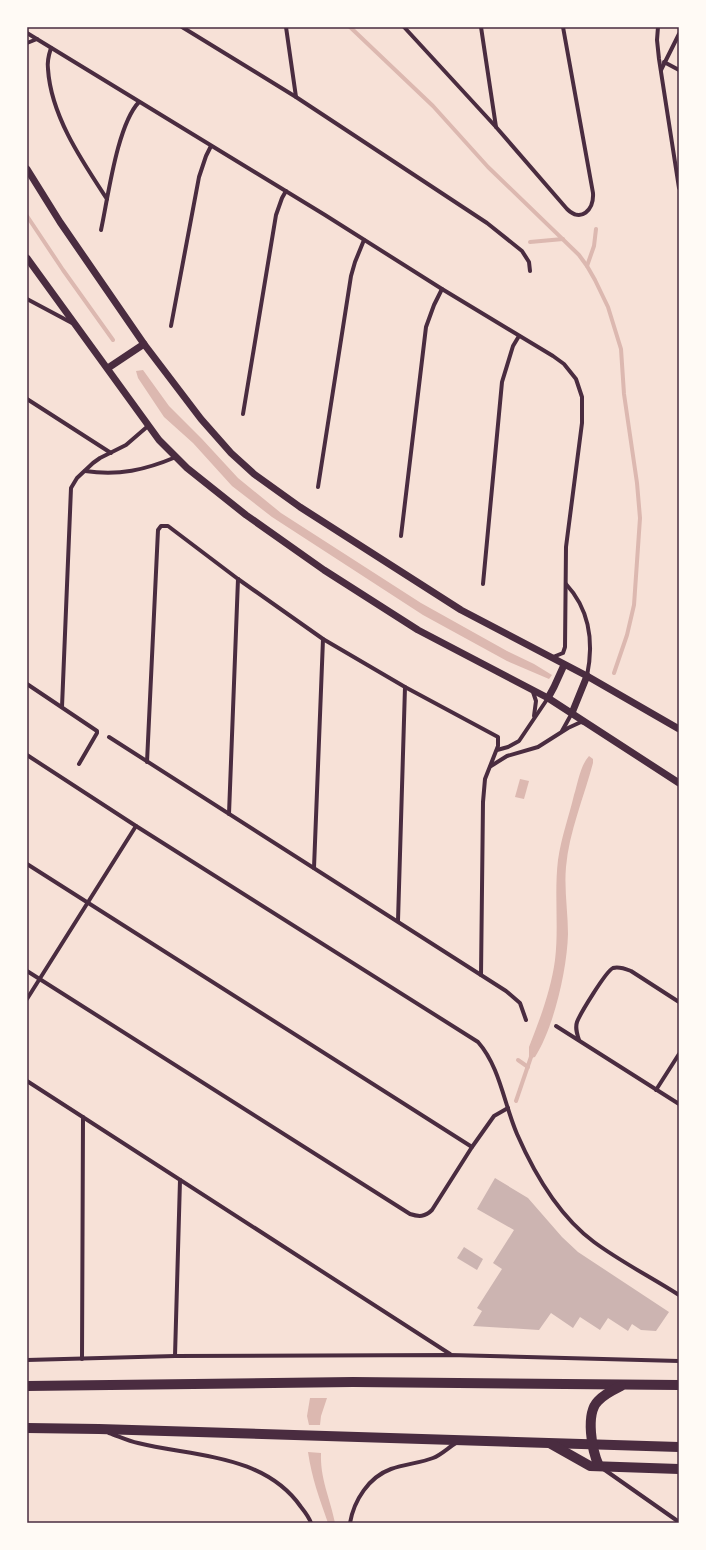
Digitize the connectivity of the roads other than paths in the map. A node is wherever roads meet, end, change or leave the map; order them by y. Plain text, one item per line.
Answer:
1 (182, 27) edge
2 (286, 27) edge
3 (404, 27) edge
4 (481, 27) edge
5 (563, 27) edge
6 (658, 27) edge
7 (27, 33) edge
8 (679, 34) edge
9 (37, 39) junction
10 (27, 43) edge
11 (51, 48) junction
12 (659, 59) junction
13 (665, 62) junction
14 (661, 70) junction
15 (679, 70) edge
16 (296, 98) junction
17 (139, 102) junction
18 (496, 127) junction
19 (211, 146) junction
20 (27, 169) edge
21 (679, 188) edge
22 (286, 192) junction
23 (107, 199) junction
24 (101, 230) dead end
25 (364, 240) junction
26 (27, 258) edge
27 (530, 270) dead end
28 (442, 289) junction
29 (27, 299) edge
30 (77, 326) junction
31 (171, 326) dead end
32 (519, 336) junction
33 (144, 344) junction
34 (108, 368) junction
35 (27, 400) edge
36 (243, 414) dead end
37 (148, 426) junction
38 (111, 453) junction
39 (176, 457) junction
40 (85, 471) junction
41 (318, 488) dead end
42 (401, 536) dead end
43 (238, 579) junction
44 (483, 584) dead end
45 (566, 584) junction
46 (323, 639) junction
47 (565, 647) junction
48 (550, 657) junction
49 (564, 665) junction
50 (587, 676) junction
51 (27, 684) edge
52 (405, 687) junction
53 (532, 689) junction
54 (548, 698) junction
55 (62, 707) junction
56 (572, 713) junction
57 (533, 720) junction
58 (587, 723) junction
59 (679, 729) edge
60 (562, 732) junction
61 (109, 738) dead end
62 (497, 750) junction
63 (27, 755) edge
64 (147, 762) junction
65 (79, 764) dead end
66 (489, 768) junction
67 (679, 783) edge
68 (229, 814) junction
69 (136, 826) junction
70 (27, 864) edge
71 (314, 868) junction
72 (88, 903) junction
73 (398, 922) junction
74 (27, 971) edge
75 (481, 975) junction
76 (39, 979) junction
77 (27, 999) edge
78 (679, 1002) edge
79 (526, 1020) dead end
80 (556, 1026) dead end
81 (579, 1040) junction
82 (679, 1054) edge
83 (27, 1081) edge
84 (656, 1090) junction
85 (679, 1104) edge
86 (508, 1108) junction
87 (83, 1117) junction
88 (472, 1147) junction
89 (180, 1180) junction
90 (679, 1296) edge
91 (450, 1355) junction
92 (175, 1356) junction
93 (82, 1359) junction
94 (27, 1360) edge
95 (679, 1361) edge
96 (623, 1385) junction
97 (27, 1386) edge
98 (679, 1386) edge
99 (27, 1428) edge
100 (99, 1429) junction
101 (460, 1440) junction
102 (549, 1443) junction
103 (592, 1444) junction
104 (679, 1447) edge
105 (599, 1466) junction
106 (679, 1468) edge
107 (679, 1522) edge
108 (311, 1523) edge
109 (350, 1523) edge

1 - 16 street
2 - 16 street
3 - 18 street
4 - 18 street
5 - 18 street
6 - 12 street
7 - 9 street
8 - 13 street
9 - 10 street
9 - 11 street
11 - 17 street
11 - 23 street
12 - 13 street
12 - 14 street
13 - 14 street
13 - 15 street
14 - 21 street
16 - 27 street
17 - 19 street
17 - 23 street
19 - 22 street
19 - 31 street
20 - 33 street
22 - 25 street
22 - 36 street
23 - 24 street
25 - 28 street
25 - 41 street
26 - 30 street
28 - 32 street
28 - 42 street
29 - 30 street
30 - 34 street
32 - 44 street
32 - 45 street
33 - 34 street
33 - 48 street
34 - 37 street
35 - 38 street
37 - 38 street
37 - 39 street
38 - 40 street
39 - 40 street
39 - 53 street
40 - 55 street
43 - 46 street
43 - 64 street
43 - 68 street
45 - 47 street
45 - 50 street
46 - 52 street
46 - 71 street
47 - 48 street
47 - 49 street
48 - 49 street
49 - 50 street
49 - 54 street
50 - 56 street
50 - 59 street
51 - 55 street
52 - 62 street
52 - 73 street
53 - 54 street
53 - 57 street
54 - 56 street
54 - 57 street
55 - 65 street
56 - 58 street
56 - 60 street
57 - 62 street
58 - 60 street
58 - 67 street
60 - 66 street
61 - 64 street
62 - 66 street
63 - 69 street
64 - 68 street
66 - 75 street
68 - 71 street
69 - 72 street
69 - 86 street
70 - 72 street
71 - 73 street
72 - 76 street
72 - 88 street
73 - 75 street
74 - 76 street
75 - 79 street
76 - 77 street
76 - 88 street
78 - 81 street
80 - 81 street
81 - 84 street
82 - 84 street
83 - 87 street
84 - 85 street
86 - 88 street
86 - 90 street
87 - 89 street
87 - 93 street
89 - 91 street
89 - 92 street
91 - 92 street
91 - 95 street
92 - 93 street
93 - 94 street
96 - 97 main road
96 - 98 main road
96 - 103 main road
99 - 100 main road
100 - 101 main road
100 - 108 street
101 - 102 main road
101 - 109 street
102 - 103 main road
102 - 105 main road
103 - 104 main road
103 - 105 main road
105 - 106 main road
105 - 107 street

